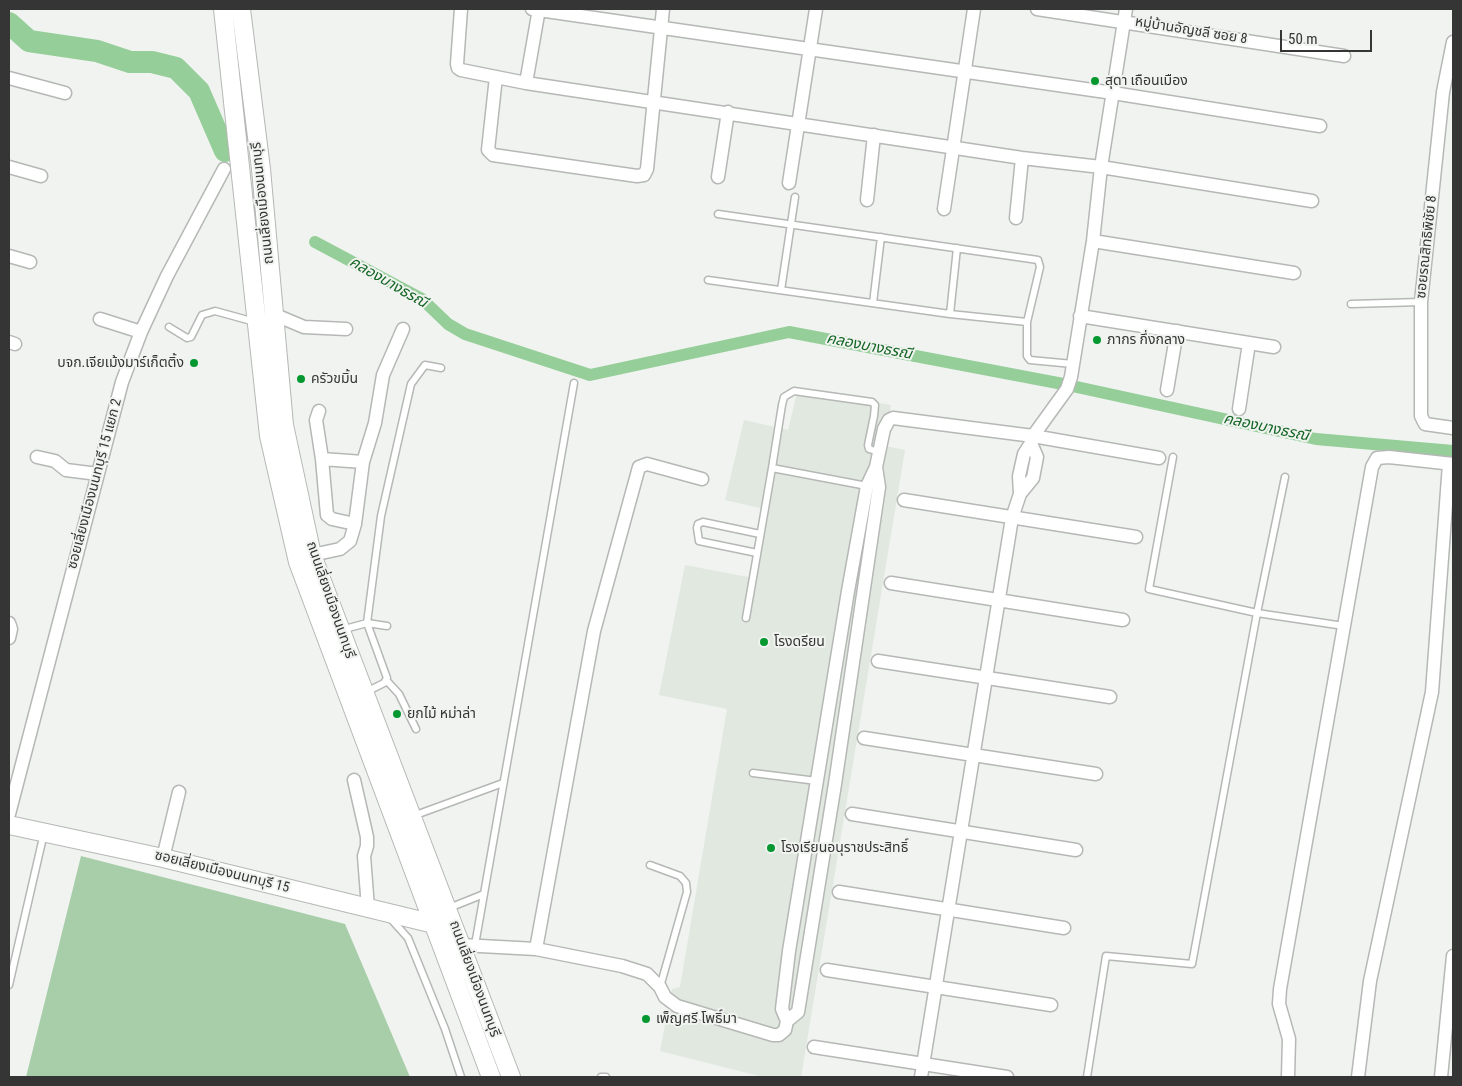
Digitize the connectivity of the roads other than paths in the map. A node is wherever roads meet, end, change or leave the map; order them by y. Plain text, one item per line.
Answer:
1 (223, 9) edge
2 (241, 9) edge
3 (461, 9) edge
4 (537, 9) edge
5 (663, 9) edge
6 (816, 9) edge
7 (974, 9) edge
8 (1038, 9) edge
9 (1125, 15) edge
10 (660, 27) junction
11 (1453, 42) edge
12 (810, 49) junction
13 (1344, 56) dead end
14 (964, 73) junction
15 (9, 78) edge
16 (496, 78) junction
17 (526, 83) junction
18 (65, 93) dead end
19 (1113, 93) junction
20 (653, 101) junction
21 (728, 112) junction
22 (797, 123) junction
23 (1320, 126) dead end
24 (874, 136) junction
25 (952, 146) junction
26 (1022, 158) junction
27 (9, 167) edge
28 (1101, 167) junction
29 (224, 169) dead end
30 (41, 176) dead end
31 (718, 177) dead end
32 (789, 183) dead end
33 (795, 197) dead end
34 (867, 200) dead end
35 (1312, 201) dead end
36 (944, 208) dead end
37 (718, 214) dead end
38 (1016, 218) dead end
39 (791, 224) junction
40 (881, 237) junction
41 (1093, 241) junction
42 (958, 248) junction
43 (9, 256) edge
44 (30, 262) dead end
45 (1294, 273) dead end
46 (708, 280) dead end
47 (781, 290) junction
48 (1421, 302) junction
49 (873, 303) junction
50 (1351, 304) dead end
51 (273, 314) junction
52 (950, 314) junction
53 (1080, 316) junction
54 (100, 319) dead end
55 (256, 322) junction
56 (1027, 322) junction
57 (169, 327) dead end
58 (346, 329) dead end
59 (403, 329) dead end
60 (1177, 331) junction
61 (141, 332) junction
62 (1249, 343) junction
63 (1274, 347) dead end
64 (441, 368) dead end
65 (1072, 370) junction
66 (574, 383) dead end
67 (1167, 390) dead end
68 (1239, 409) dead end
69 (319, 411) dead end
70 (1453, 428) edge
71 (1032, 440) junction
72 (880, 452) junction
73 (1173, 457) dead end
74 (37, 458) dead end
75 (1159, 458) dead end
76 (322, 459) junction
77 (363, 462) junction
78 (1451, 464) edge
79 (876, 467) junction
80 (772, 468) junction
81 (98, 474) junction
82 (1285, 477) dead end
83 (702, 479) dead end
84 (867, 486) junction
85 (904, 500) dead end
86 (1012, 518) junction
87 (355, 524) junction
88 (760, 534) junction
89 (1136, 537) dead end
90 (757, 553) junction
91 (312, 555) junction
92 (891, 584) dead end
93 (1000, 601) junction
94 (844, 613) junction
95 (1258, 613) junction
96 (860, 617) junction
97 (746, 618) dead end
98 (1123, 620) dead end
99 (9, 622) edge
100 (367, 624) junction
101 (388, 626) dead end
102 (1344, 626) junction
103 (340, 630) junction
104 (9, 638) edge
105 (878, 661) dead end
106 (986, 678) junction
107 (387, 681) junction
108 (364, 693) junction
109 (1110, 697) dead end
110 (416, 729) dead end
111 (864, 738) dead end
112 (974, 756) junction
113 (753, 773) dead end
114 (1096, 774) dead end
115 (354, 780) dead end
116 (817, 782) junction
117 (503, 783) junction
118 (835, 784) junction
119 (179, 792) dead end
120 (9, 814) edge
121 (852, 814) dead end
122 (412, 817) junction
123 (9, 824) edge
124 (44, 832) junction
125 (961, 832) junction
126 (1076, 850) dead end
127 (163, 858) junction
128 (650, 865) dead end
129 (839, 892) dead end
130 (484, 894) junction
131 (448, 908) junction
132 (375, 909) junction
133 (948, 910) junction
134 (434, 924) junction
135 (1064, 928) dead end
136 (468, 945) junction
137 (536, 949) junction
138 (1453, 956) edge
139 (827, 970) dead end
140 (9, 986) edge
141 (660, 987) junction
142 (936, 987) junction
143 (1051, 1005) dead end
144 (787, 1022) junction
145 (814, 1047) dead end
146 (923, 1064) junction
147 (461, 1077) edge
148 (491, 1077) edge
149 (511, 1077) edge
150 (601, 1077) edge
151 (606, 1077) edge
152 (921, 1077) edge
153 (1007, 1077) edge
154 (1087, 1077) edge
155 (1288, 1077) edge
156 (1358, 1077) edge
157 (1441, 1077) edge

1 - 55 main road, ถนนเลี่ยงเมืองนนทบุรี
2 - 51 main road, ถนนเลี่ยงเมืองนนทบุรี
3 - 16 street
4 - 10 street
4 - 17 street
5 - 10 street
6 - 12 street
7 - 14 street
8 - 9 street, หมู่บ้านอัญชลี ซอย 8
9 - 13 street, หมู่บ้านอัญชลี ซอย 8
9 - 19 street
10 - 12 street
10 - 20 street
11 - 48 street, ซอยรณสิทธิพิชัย 8
12 - 14 street
12 - 22 street
14 - 19 street
14 - 25 street
15 - 18 street
16 - 17 street
16 - 20 street
17 - 20 street
19 - 23 street
19 - 28 street
20 - 21 street
21 - 22 street
21 - 31 street
22 - 24 street
22 - 32 street
24 - 25 street
24 - 34 street
25 - 26 street
25 - 36 street
26 - 28 street
26 - 38 street
27 - 30 street
28 - 35 street
28 - 41 street
29 - 61 street, ซอยเลี่ยงเมืองนนทบุรี 15 แยก 2
33 - 39 lane
37 - 39 lane
39 - 40 lane
39 - 47 lane
40 - 42 lane
40 - 49 lane
41 - 45 street
41 - 53 street
42 - 52 lane
42 - 56 lane
43 - 44 street
46 - 47 lane
47 - 49 lane
48 - 50 lane
48 - 70 street, ซอยรณสิทธิพิชัย 8
49 - 52 lane
51 - 58 street
51 - 91 main road, ถนนเลี่ยงเมืองนนทบุรี
52 - 56 lane
53 - 60 street
53 - 65 street
54 - 61 street
55 - 57 lane
55 - 134 main road, ถนนเลี่ยงเมืองนนทบุรี
56 - 65 lane
59 - 77 street
60 - 62 street
60 - 67 street
61 - 81 street, ซอยเลี่ยงเมืองนนทบุรี 15 แยก 2
62 - 63 street
62 - 68 street
64 - 100 lane
65 - 71 street
66 - 117 lane
69 - 76 street
71 - 72 street
71 - 75 street
71 - 86 street
72 - 79 street
72 - 80 lane
73 - 95 lane
74 - 81 street
76 - 77 street
76 - 87 street
77 - 87 street
78 - 102 street
78 - 156 street
79 - 84 street
79 - 96 street
80 - 84 lane
80 - 88 lane
81 - 120 street, ซอยเลี่ยงเมืองนนทบุรี 15 แยก 2
82 - 95 lane
83 - 137 street
84 - 94 street
85 - 86 street
86 - 89 street
86 - 93 street
87 - 91 street
88 - 90 lane
88 - 90 lane
90 - 97 lane
91 - 103 main road, ถนนเลี่ยงเมืองนนทบุรี
92 - 93 street
93 - 98 street
93 - 106 street
94 - 96 street
94 - 116 street
95 - 102 lane
95 - 154 lane
96 - 118 street
99 - 104 street
100 - 101 lane
100 - 103 lane
100 - 107 lane
102 - 155 street
103 - 108 main road, ถนนเลี่ยงเมืองนนทบุรี
105 - 106 street
106 - 109 street
106 - 112 street
107 - 108 lane
107 - 110 lane
108 - 122 main road, ถนนเลี่ยงเมืองนนทบุรี
111 - 112 street
112 - 114 street
112 - 125 street
113 - 116 lane
115 - 132 street
116 - 118 street
116 - 144 street
117 - 122 lane
117 - 130 lane
118 - 144 street
119 - 127 street
121 - 125 street
122 - 131 main road, ถนนเลี่ยงเมืองนนทบุรี
123 - 124 main road, ซอยเลี่ยงเมืองนนทบุรี 15
124 - 127 main road, ซอยเลี่ยงเมืองนนทบุรี 15
124 - 140 lane
125 - 126 street
125 - 133 street
127 - 132 main road, ซอยเลี่ยงเมืองนนทบุรี 15
128 - 141 lane
129 - 133 street
130 - 131 lane
130 - 136 lane
131 - 136 main road, ถนนเลี่ยงเมืองนนทบุรี
132 - 134 main road, ซอยเลี่ยงเมืองนนทบุรี 15
132 - 147 lane
133 - 135 street
133 - 142 street
134 - 148 main road, ถนนเลี่ยงเมืองนนทบุรี
136 - 137 street
136 - 149 main road, ถนนเลี่ยงเมืองนนทบุรี
137 - 141 street
138 - 157 street
139 - 142 street
141 - 144 street
142 - 143 street
142 - 146 street
145 - 146 street
146 - 152 street
146 - 153 street
150 - 151 lane

